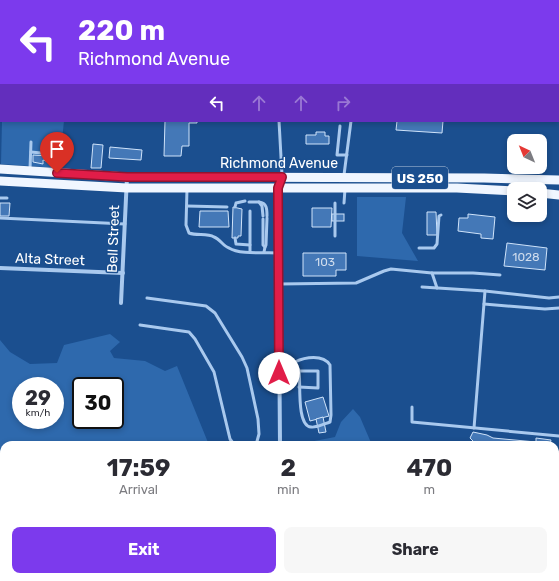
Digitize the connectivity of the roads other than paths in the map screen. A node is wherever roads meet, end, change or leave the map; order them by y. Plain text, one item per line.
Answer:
1 (279, 122) edge
2 (351, 122) edge
3 (340, 126) dead end
4 (31, 142) dead end
5 (31, 152) junction
6 (347, 155) junction
7 (51, 159) dead end
8 (0, 170) edge
9 (30, 171) junction
10 (127, 177) junction
11 (282, 177) junction
12 (344, 177) junction
13 (449, 178) junction
14 (559, 180) edge
15 (0, 181) edge
16 (127, 188) junction
17 (188, 188) junction
18 (278, 188) junction
19 (345, 188) junction
20 (445, 188) junction
21 (507, 191) edge
22 (547, 194) edge
23 (559, 195) edge
24 (0, 198) edge
25 (7, 198) dead end
26 (335, 203) dead end
27 (344, 203) dead end
28 (187, 206) junction
29 (227, 206) dead end
30 (235, 207) dead end
31 (250, 211) dead end
32 (441, 215) dead end
33 (0, 218) edge
34 (125, 224) junction
35 (335, 236) dead end
36 (235, 238) dead end
37 (250, 245) junction
38 (418, 248) dead end
39 (250, 252) junction
40 (264, 252) junction
41 (279, 253) junction
42 (0, 268) edge
43 (123, 273) junction
44 (432, 273) junction
45 (500, 275) dead end
46 (279, 284) junction
47 (422, 286) dead end
48 (437, 288) junction
49 (485, 291) junction
50 (559, 297) edge
51 (147, 298) dead end
52 (121, 303) dead end
53 (484, 304) junction
54 (559, 308) edge
55 (140, 326) dead end
56 (279, 361) junction
57 (295, 362) junction
58 (299, 371) junction
59 (299, 387) junction
60 (412, 407) dead end
61 (474, 428) junction
62 (559, 436) edge
63 (231, 441) edge
64 (257, 441) edge
65 (280, 441) edge

1 - 11 lane
2 - 6 lane
3 - 6 lane
4 - 5 lane
5 - 7 lane
5 - 9 lane
6 - 12 lane
8 - 9 main road, Richmond Avenue / US 250
9 - 10 main road, Richmond Avenue / US 250
10 - 11 main road, Richmond Avenue / US 250
10 - 16 street, Bell Street
11 - 12 main road, Richmond Avenue / US 250
11 - 18 street
12 - 13 main road, Richmond Avenue / US 250
13 - 14 main road, Richmond Avenue / US 250
13 - 20 lane
15 - 16 main road, Richmond Avenue / US 250
16 - 17 main road, Richmond Avenue / US 250
16 - 34 street, Bell Street
17 - 18 main road, Richmond Avenue / US 250
17 - 28 lane
18 - 19 main road, Richmond Avenue / US 250
18 - 41 street
19 - 20 main road, Richmond Avenue / US 250
19 - 27 lane
20 - 21 main road, Richmond Avenue / US 250
22 - 23 main road
24 - 25 lane
26 - 35 lane
28 - 29 lane
28 - 39 lane
30 - 40 lane
31 - 37 lane
32 - 38 lane
33 - 34 lane
34 - 43 street, Bell Street
36 - 37 lane
37 - 39 lane
39 - 40 lane
40 - 41 lane
41 - 46 street
42 - 43 street, Alta Street
43 - 52 street, Bell Street
44 - 45 lane
44 - 46 lane
44 - 48 lane
46 - 56 street
47 - 48 lane
48 - 49 lane
49 - 50 lane
49 - 53 lane
51 - 64 lane
53 - 54 lane
53 - 61 lane
55 - 63 lane
56 - 57 lane
56 - 65 street
57 - 58 lane
57 - 59 lane
58 - 59 lane
58 - 59 lane
60 - 61 lane
61 - 62 lane

